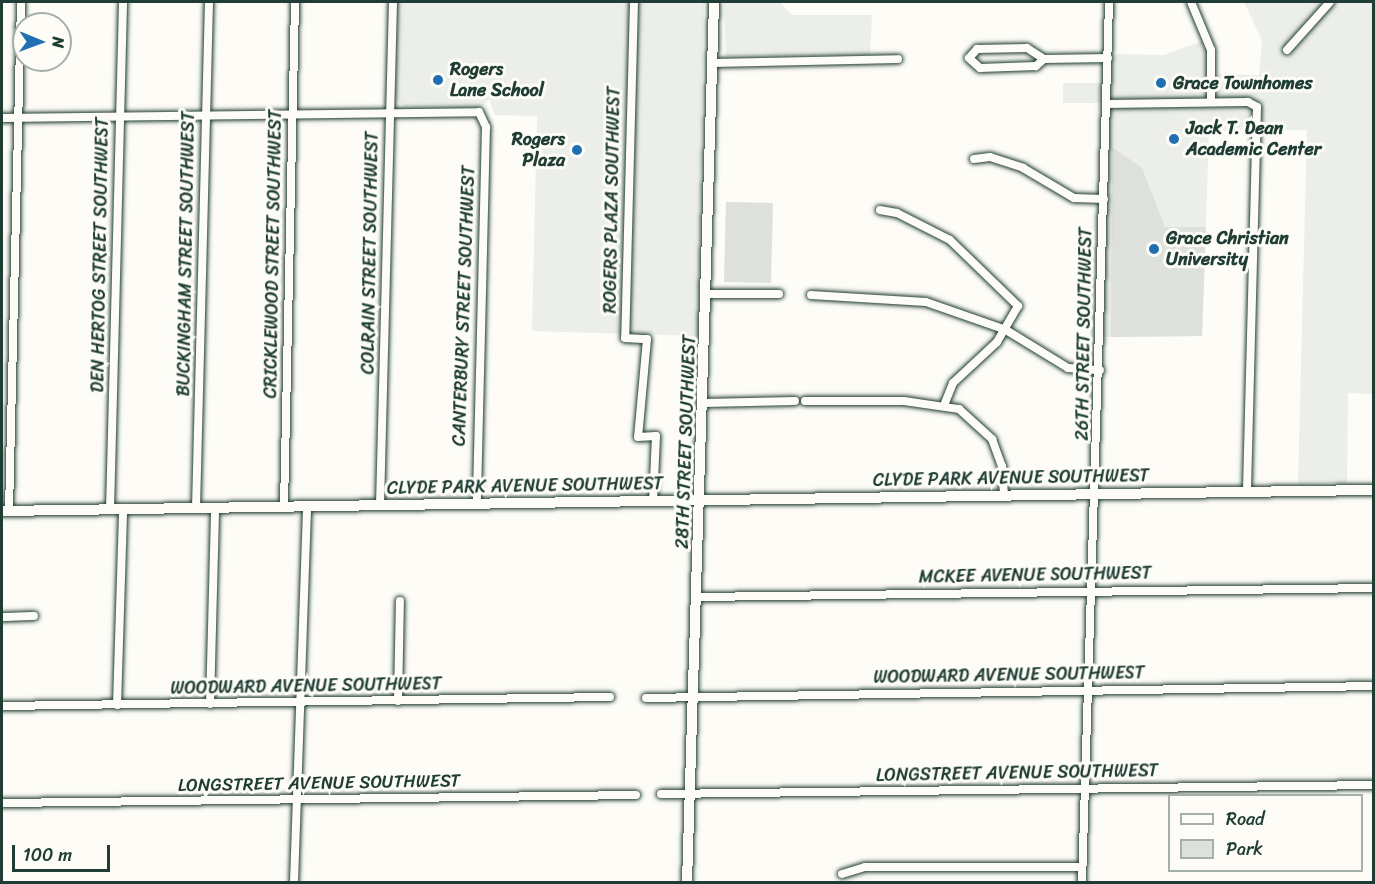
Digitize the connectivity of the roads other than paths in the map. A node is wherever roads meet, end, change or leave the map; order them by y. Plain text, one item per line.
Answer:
1 (21, 2) edge
2 (123, 2) edge
3 (209, 2) edge
4 (295, 2) edge
5 (393, 2) edge
6 (634, 2) edge
7 (714, 2) edge
8 (1109, 2) edge
9 (1191, 2) edge
10 (1330, 2) edge
11 (1287, 50) dead end
12 (1108, 58) junction
13 (898, 59) dead end
14 (1044, 59) junction
15 (713, 63) junction
16 (1211, 102) junction
17 (1107, 104) junction
18 (390, 111) junction
19 (292, 113) junction
20 (206, 115) junction
21 (120, 116) junction
22 (2, 118) edge
23 (18, 118) junction
24 (974, 159) dead end
25 (1104, 199) junction
26 (880, 210) dead end
27 (706, 294) junction
28 (779, 294) dead end
29 (811, 295) dead end
30 (1006, 330) junction
31 (1100, 370) junction
32 (795, 401) dead end
33 (805, 401) dead end
34 (704, 403) junction
35 (945, 403) junction
36 (1374, 490) edge
37 (1247, 491) junction
38 (1098, 493) junction
39 (1004, 495) junction
40 (702, 500) junction
41 (653, 501) junction
42 (477, 504) junction
43 (380, 505) junction
44 (307, 506) junction
45 (284, 507) junction
46 (196, 508) junction
47 (215, 508) junction
48 (123, 509) junction
49 (110, 510) junction
50 (5, 511) edge
51 (1374, 588) edge
52 (1093, 591) junction
53 (698, 597) junction
54 (400, 601) dead end
55 (2, 616) edge
56 (34, 616) dead end
57 (1374, 686) edge
58 (1090, 690) junction
59 (695, 695) junction
60 (610, 697) dead end
61 (646, 698) dead end
62 (398, 701) junction
63 (301, 703) junction
64 (210, 704) junction
65 (117, 705) junction
66 (2, 706) edge
67 (1374, 785) edge
68 (1086, 788) junction
69 (661, 794) dead end
70 (691, 794) junction
71 (636, 795) dead end
72 (297, 800) junction
73 (2, 803) edge
74 (1082, 867) junction
75 (842, 874) dead end
76 (294, 882) edge
77 (687, 882) edge
78 (1082, 882) edge

1 - 23 street
2 - 21 street, DEN HERTOG STREET SOUTHWEST
3 - 20 street, BUCKINGHAM STREET SOUTHWEST
4 - 19 street, CRICKLEWOOD STREET SOUTHWEST
5 - 18 street, COLRAIN STREET SOUTHWEST
6 - 41 street, ROGERS PLAZA SOUTHWEST
7 - 15 main road, 28TH STREET SOUTHWEST
8 - 12 street, 26TH STREET SOUTHWEST
9 - 16 street
10 - 11 street
12 - 14 street
12 - 17 street, 26TH STREET SOUTHWEST
13 - 15 street
14 - 14 street
15 - 27 main road, 28TH STREET SOUTHWEST
16 - 17 street
16 - 37 street
17 - 25 street, 26TH STREET SOUTHWEST
18 - 19 street
18 - 42 street, CANTERBURY STREET SOUTHWEST
18 - 43 street, COLRAIN STREET SOUTHWEST
19 - 20 street
19 - 45 street, CRICKLEWOOD STREET SOUTHWEST
20 - 21 street
20 - 46 street, BUCKINGHAM STREET SOUTHWEST
21 - 23 street
21 - 49 street, DEN HERTOG STREET SOUTHWEST
22 - 23 street
23 - 50 street
24 - 25 street
25 - 31 street, 26TH STREET SOUTHWEST
26 - 30 street
27 - 28 street
27 - 34 main road, 28TH STREET SOUTHWEST
29 - 30 street
30 - 31 street
30 - 35 street
31 - 38 street, 26TH STREET SOUTHWEST
32 - 34 street
33 - 35 street
34 - 40 main road, 28TH STREET SOUTHWEST
35 - 39 street
36 - 37 main road, CLYDE PARK AVENUE SOUTHWEST
37 - 38 main road, CLYDE PARK AVENUE SOUTHWEST
38 - 39 main road, CLYDE PARK AVENUE SOUTHWEST
38 - 52 street, 26TH STREET SOUTHWEST
39 - 40 main road, CLYDE PARK AVENUE SOUTHWEST
40 - 41 main road, CLYDE PARK AVENUE SOUTHWEST
40 - 53 main road, 28TH STREET SOUTHWEST
41 - 42 main road, CLYDE PARK AVENUE SOUTHWEST
42 - 43 main road, CLYDE PARK AVENUE SOUTHWEST
43 - 44 main road, CLYDE PARK AVENUE SOUTHWEST
44 - 45 main road, CLYDE PARK AVENUE SOUTHWEST
44 - 63 street
45 - 47 main road, CLYDE PARK AVENUE SOUTHWEST
46 - 47 main road, CLYDE PARK AVENUE SOUTHWEST
46 - 48 main road, CLYDE PARK AVENUE SOUTHWEST
47 - 64 street
48 - 49 main road, CLYDE PARK AVENUE SOUTHWEST
48 - 65 street
49 - 50 main road, CLYDE PARK AVENUE SOUTHWEST
51 - 52 street, MCKEE AVENUE SOUTHWEST
52 - 53 street, MCKEE AVENUE SOUTHWEST
52 - 58 street, 26TH STREET SOUTHWEST
53 - 59 main road, 28TH STREET SOUTHWEST
54 - 62 street
55 - 56 street
57 - 58 street, WOODWARD AVENUE SOUTHWEST
58 - 59 street, WOODWARD AVENUE SOUTHWEST
58 - 68 street, 26TH STREET SOUTHWEST
59 - 61 street, WOODWARD AVENUE SOUTHWEST
59 - 70 main road, 28TH STREET SOUTHWEST
60 - 62 street, WOODWARD AVENUE SOUTHWEST
62 - 63 street, WOODWARD AVENUE SOUTHWEST
63 - 64 street, WOODWARD AVENUE SOUTHWEST
63 - 72 street
64 - 65 street, WOODWARD AVENUE SOUTHWEST
65 - 66 street, WOODWARD AVENUE SOUTHWEST
67 - 68 street, LONGSTREET AVENUE SOUTHWEST
68 - 70 street, LONGSTREET AVENUE SOUTHWEST
68 - 74 street, 26TH STREET SOUTHWEST
69 - 70 street, LONGSTREET AVENUE SOUTHWEST
70 - 77 main road, 28TH STREET SOUTHWEST
71 - 72 street, LONGSTREET AVENUE SOUTHWEST
72 - 73 street, LONGSTREET AVENUE SOUTHWEST
72 - 76 street
74 - 75 street
74 - 78 street, 26TH STREET SOUTHWEST

